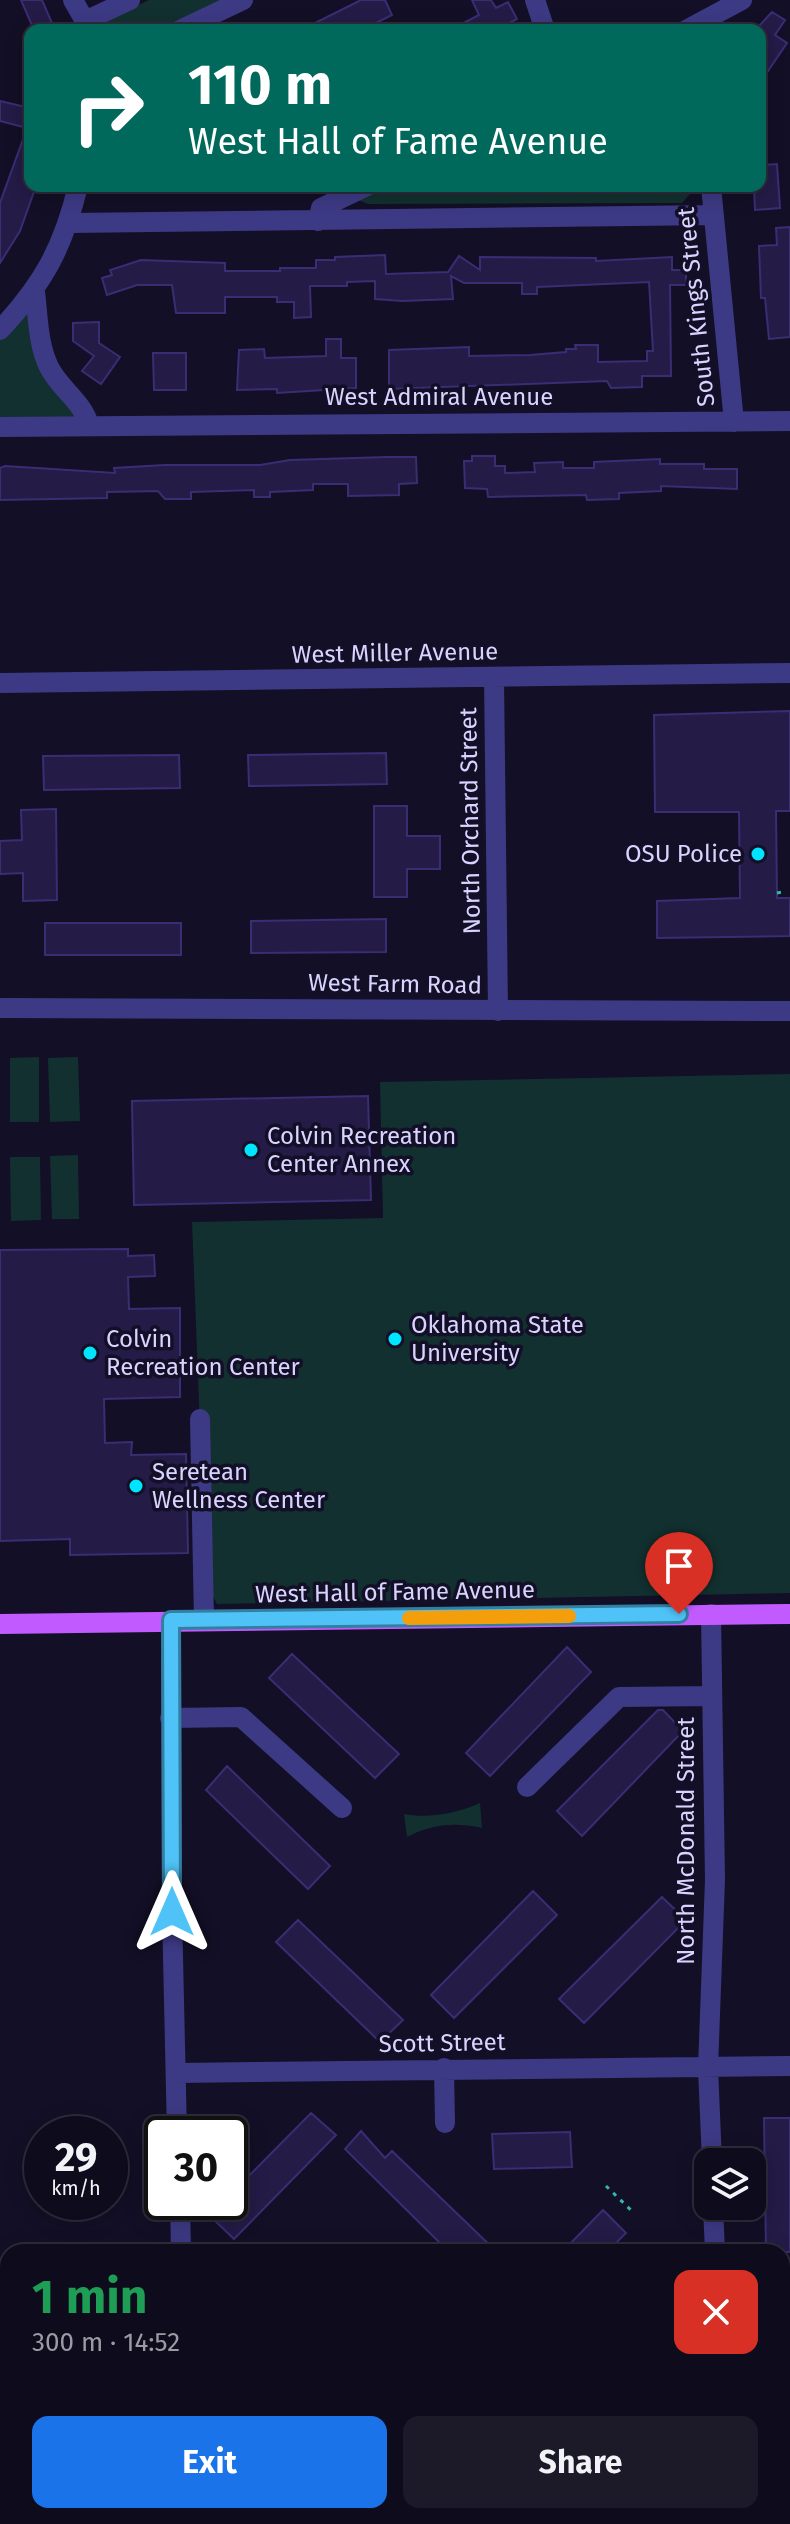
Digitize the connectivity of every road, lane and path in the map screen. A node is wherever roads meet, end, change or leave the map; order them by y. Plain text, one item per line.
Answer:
1 (73, 0) edge
2 (130, 0) edge
3 (243, 0) edge
4 (535, 0) edge
5 (742, 0) edge
6 (87, 24) edge
7 (90, 24) edge
8 (193, 24) edge
9 (547, 24) edge
10 (698, 24) edge
11 (77, 192) edge
12 (354, 192) edge
13 (712, 192) edge
14 (714, 215) junction
15 (318, 221) junction
16 (69, 223) junction
17 (35, 292) junction
18 (0, 330) edge
19 (790, 421) edge
20 (734, 422) junction
21 (89, 425) junction
22 (0, 427) edge
23 (790, 673) edge
24 (494, 678) junction
25 (0, 683) edge
26 (0, 1008) edge
27 (498, 1011) junction
28 (790, 1011) edge
29 (200, 1419) dead end
30 (711, 1614) junction
31 (790, 1614) edge
32 (171, 1620) junction
33 (204, 1620) junction
34 (0, 1624) edge
35 (712, 1696) junction
36 (170, 1718) junction
37 (527, 1787) dead end
38 (342, 1808) dead end
39 (790, 2066) edge
40 (444, 2068) junction
41 (708, 2068) junction
42 (176, 2073) junction
43 (177, 2116) edge
44 (445, 2123) dead end
45 (711, 2148) edge
46 (606, 2186) dead end
47 (634, 2213) dead end
48 (180, 2220) edge
49 (714, 2220) edge
50 (181, 2244) edge
51 (715, 2244) edge

1 - 6 street
2 - 7 street
3 - 8 street
4 - 9 street
5 - 10 street
11 - 16 street
12 - 15 street
13 - 14 street, South Kings Street
14 - 15 street
14 - 20 street, South Kings Street
15 - 16 street
16 - 17 street
17 - 18 street
17 - 21 street
19 - 20 street, West Admiral Avenue
20 - 21 street, West Admiral Avenue
21 - 22 street, West Admiral Avenue
23 - 24 street, West Miller Avenue
24 - 25 street, West Miller Avenue
24 - 27 street, North Orchard Street
26 - 27 street, West Farm Road
27 - 28 street, West Farm Road
29 - 33 street
30 - 31 main road, West Hall of Fame Avenue
30 - 33 main road, West Hall of Fame Avenue
30 - 35 street, North McDonald Street
32 - 33 main road, West Hall of Fame Avenue
32 - 34 main road, West Hall of Fame Avenue
32 - 36 street
35 - 37 street
35 - 41 street, North McDonald Street
36 - 38 street
36 - 42 street
39 - 41 street, Scott Street
40 - 41 street, Scott Street
40 - 42 street, Scott Street
40 - 44 street
41 - 45 street, North McDonald Street
42 - 43 street
46 - 47 path
48 - 50 street
49 - 51 street

